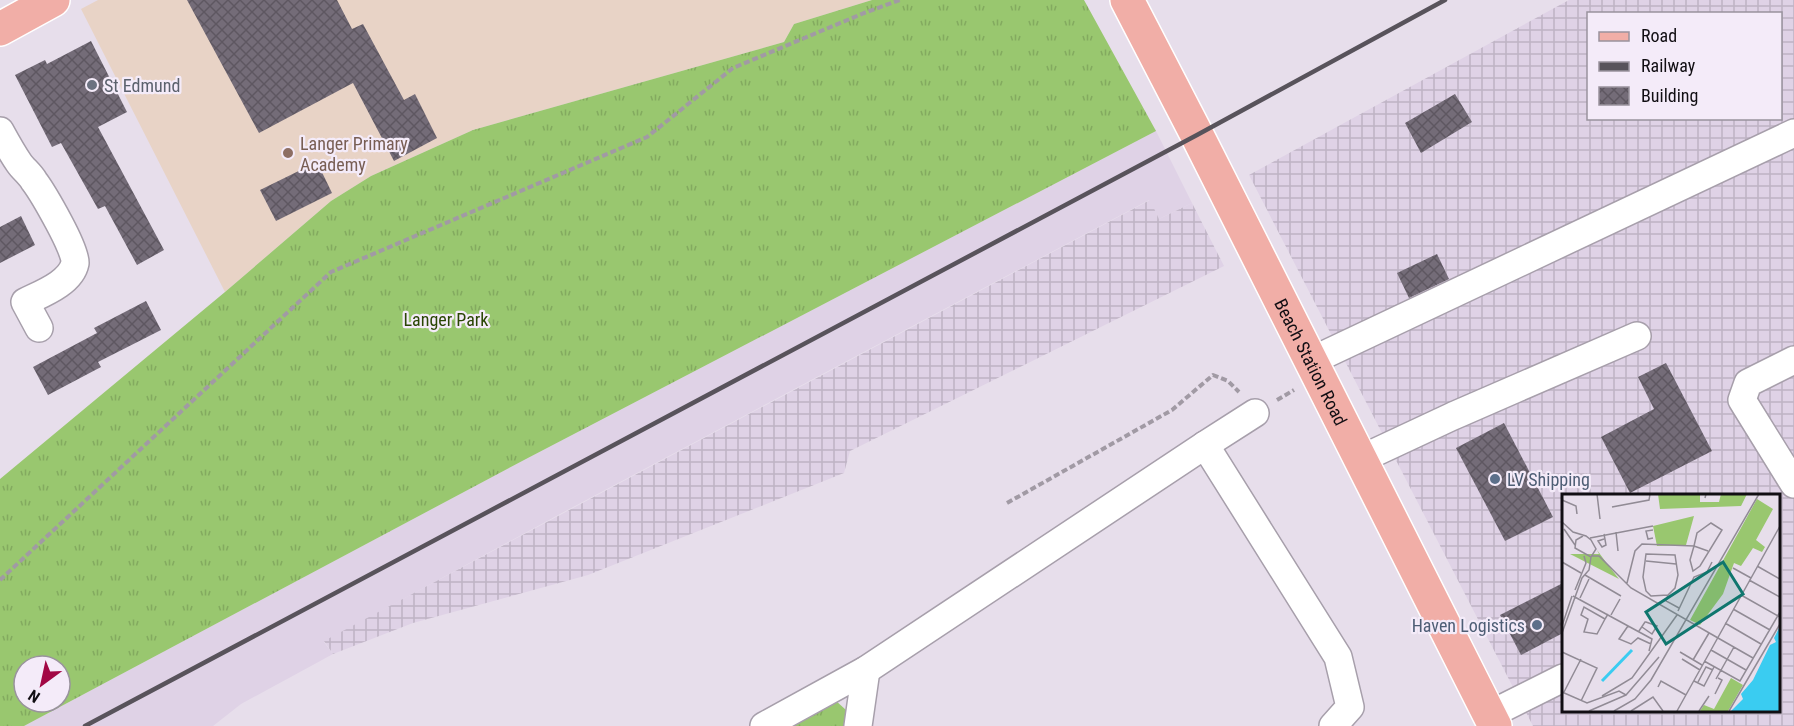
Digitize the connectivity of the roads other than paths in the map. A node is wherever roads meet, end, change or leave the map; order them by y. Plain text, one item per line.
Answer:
1 (1127, 0) edge
2 (48, 1) edge
3 (0, 29) edge
4 (0, 131) edge
5 (1794, 133) edge
6 (39, 328) dead end
7 (1637, 336) dead end
8 (1794, 360) edge
9 (1311, 361) junction
10 (1255, 413) road end
11 (1205, 445) junction
12 (1361, 459) junction
13 (1794, 484) edge
14 (866, 670) junction
15 (1562, 679) edge
16 (1492, 721) edge
17 (764, 726) edge
18 (858, 726) edge
19 (1333, 726) edge

1 - 9 main road, Beach Station Road
2 - 3 main road
4 - 6 street
5 - 9 street
7 - 12 street
8 - 13 street
9 - 12 main road, Beach Station Road
10 - 11 street
11 - 14 street
11 - 19 street
12 - 16 main road, Beach Station Road
14 - 17 street
14 - 18 street
15 - 16 street

